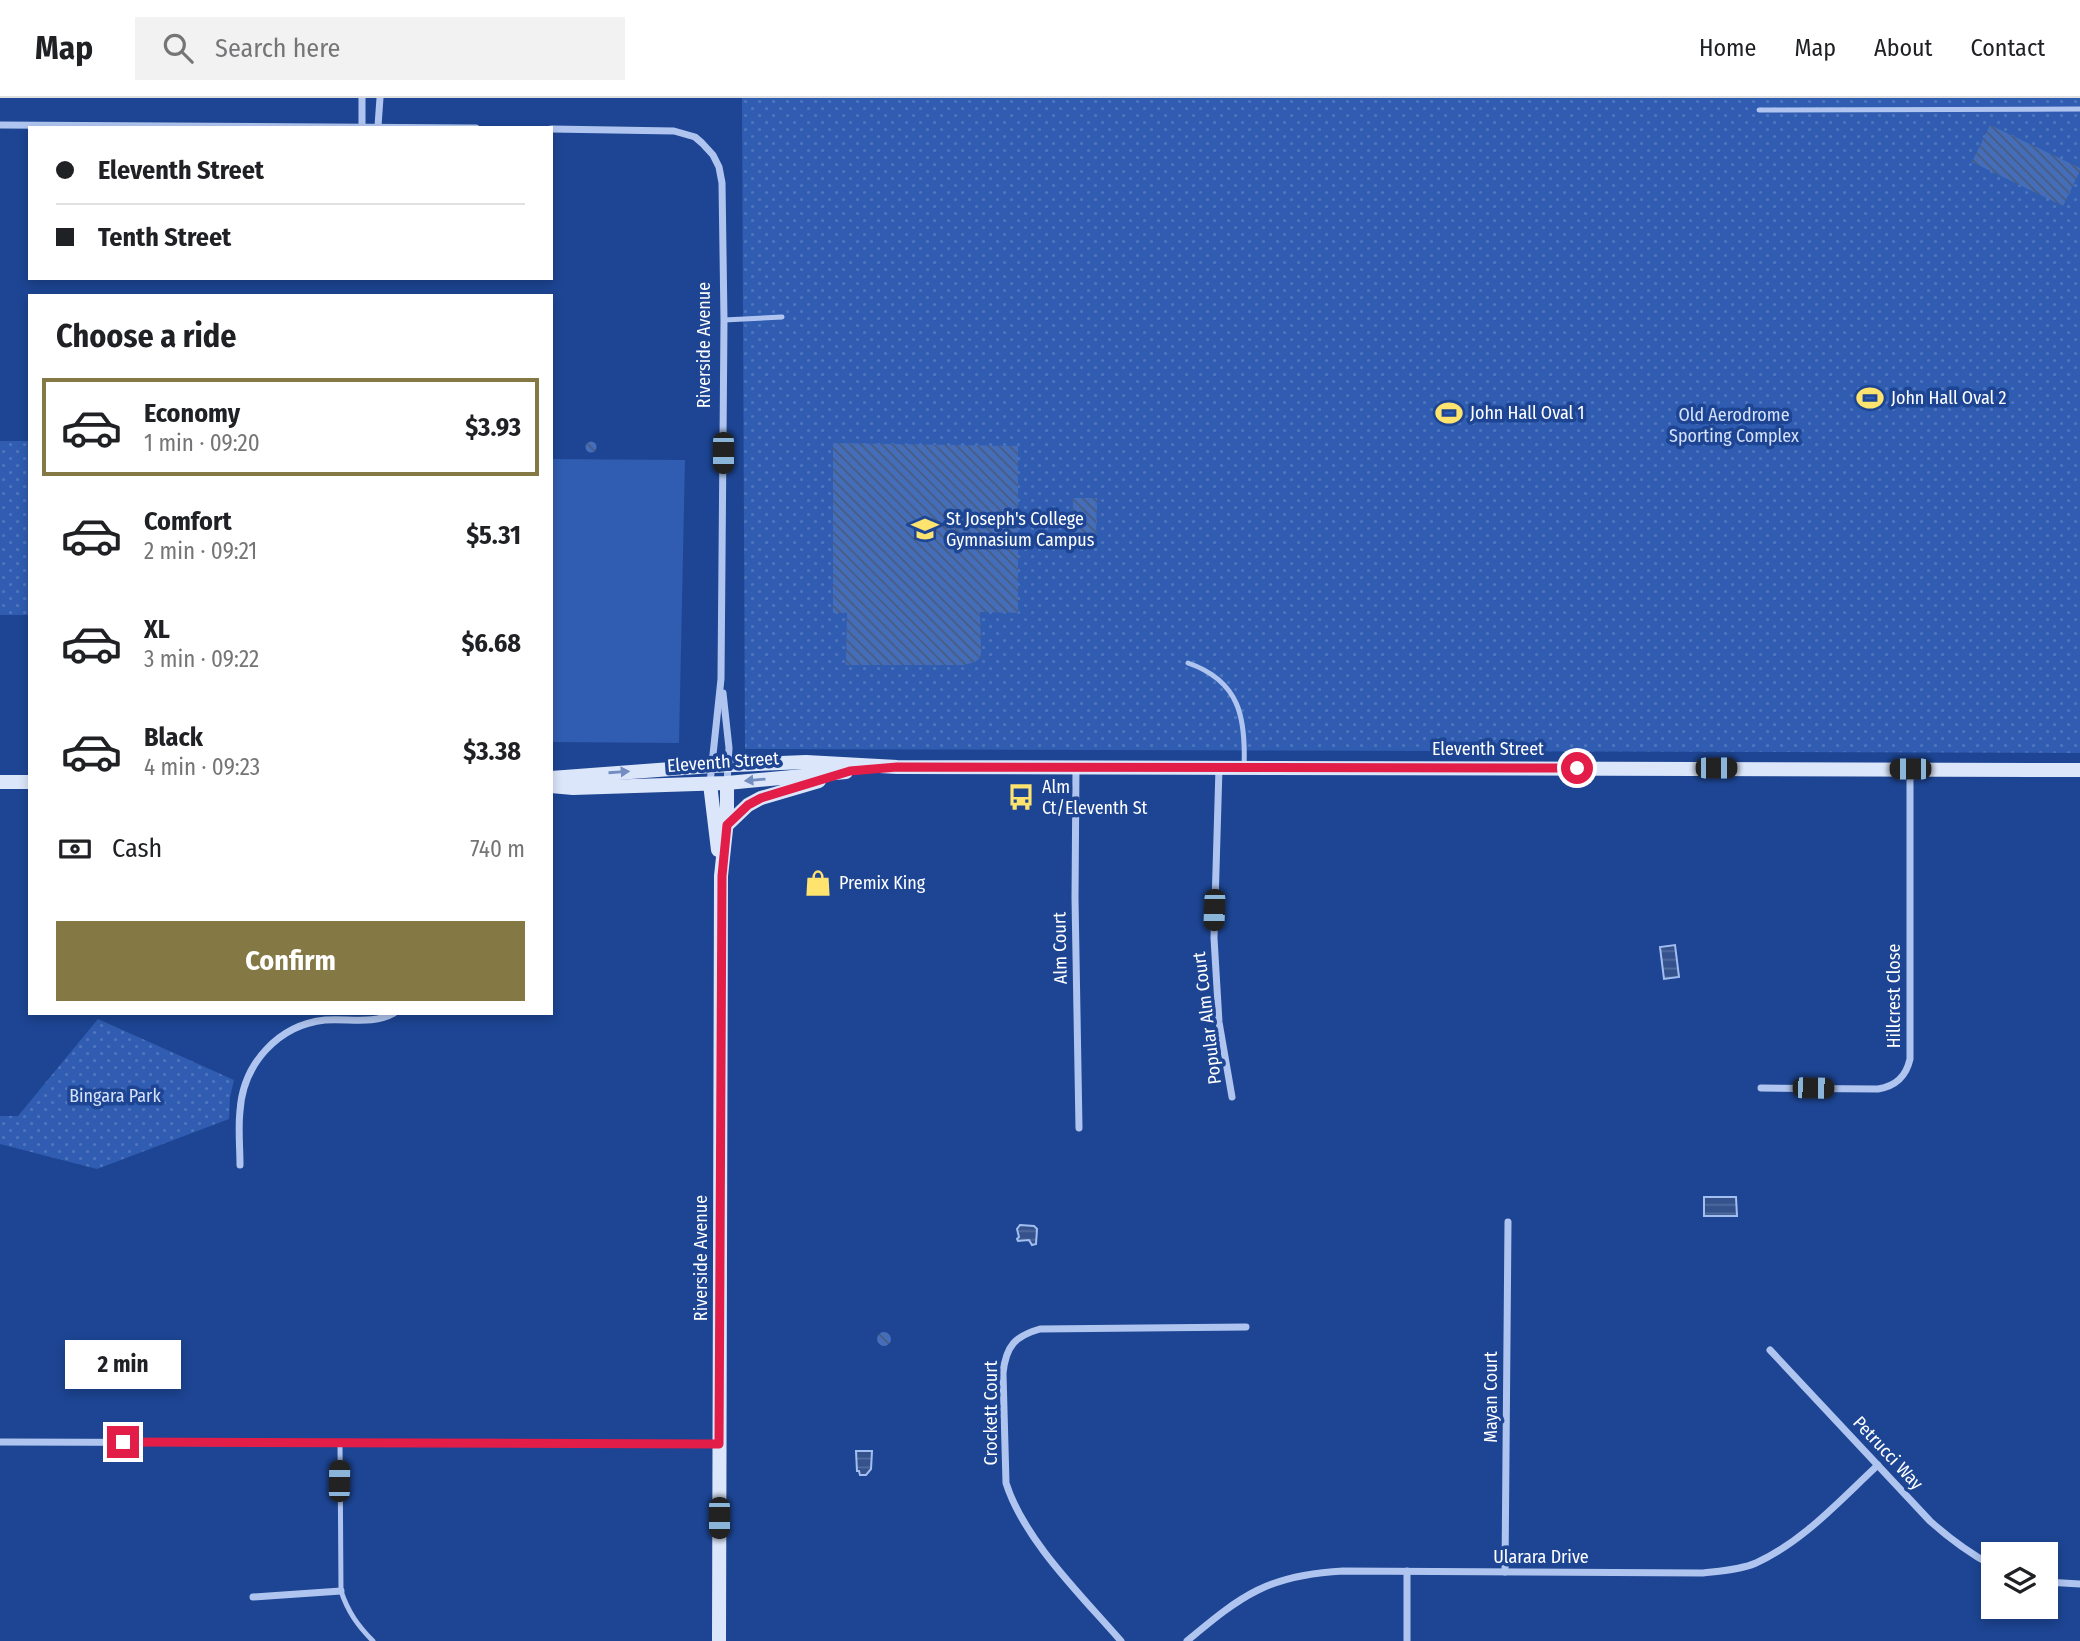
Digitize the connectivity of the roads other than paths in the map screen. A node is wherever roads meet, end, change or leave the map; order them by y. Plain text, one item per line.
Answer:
1 (362, 98) edge
2 (380, 98) edge
3 (2080, 109) edge
4 (1759, 110) dead end
5 (0, 125) edge
6 (362, 126) edge
7 (378, 126) joint
8 (553, 129) edge
9 (782, 317) dead end
10 (724, 320) junction
11 (1188, 663) dead end
12 (722, 679) junction
13 (729, 765) junction
14 (711, 766) junction
15 (897, 767) junction
16 (1076, 767) junction
17 (1244, 767) junction
18 (1219, 768) junction
19 (1910, 769) junction
20 (2080, 770) edge
21 (850, 771) junction
22 (553, 778) edge
23 (0, 782) edge
24 (28, 782) edge
25 (710, 783) junction
26 (727, 783) junction
27 (553, 786) edge
28 (727, 825) junction
29 (722, 876) junction
30 (390, 1015) edge
31 (1761, 1088) dead end
32 (1232, 1097) dead end
33 (1079, 1128) dead end
34 (240, 1165) dead end
35 (1508, 1222) dead end
36 (1246, 1327) dead end
37 (1770, 1350) dead end
38 (0, 1442) edge
39 (340, 1443) junction
40 (719, 1444) junction
41 (1878, 1465) junction
42 (1981, 1560) edge
43 (1407, 1572) junction
44 (1505, 1572) junction
45 (2058, 1583) edge
46 (2080, 1584) edge
47 (341, 1591) junction
48 (253, 1597) dead end
49 (373, 1641) edge
50 (719, 1641) edge
51 (1121, 1641) edge
52 (1187, 1641) edge
53 (1407, 1641) edge

1 - 6 street
2 - 7 street
3 - 4 lane
5 - 6 street
6 - 7 street
8 - 10 street, Riverside Avenue
9 - 10 lane
10 - 12 street, Riverside Avenue
11 - 17 lane
12 - 13 street, Riverside Avenue
12 - 14 street, Riverside Avenue
13 - 14 main road, Eleventh Street
13 - 15 main road, Eleventh Street
13 - 26 street, Riverside Avenue
22 -> 14 main road, Eleventh Street
14 - 25 street, Riverside Avenue
15 - 16 main road, Eleventh Street
15 - 21 main road, Eleventh Street
16 - 18 main road, Eleventh Street
16 - 33 street, Alm Court
17 - 18 main road, Eleventh Street
17 - 19 main road, Eleventh Street
18 - 32 street, Popular Alm Court
19 - 20 main road, Eleventh Street
19 - 31 street, Hillcrest Close
21 -> 26 main road, Eleventh Street
21 - 28 main road
23 - 24 main road
25 - 26 main road, Eleventh Street
25 - 27 main road, Eleventh Street
25 - 29 main road, Riverside Avenue
26 - 28 main road, Riverside Avenue
28 - 29 main road, Riverside Avenue
29 - 40 main road, Riverside Avenue
30 - 34 street
35 - 44 street, Mayan Court
36 - 51 street, Crockett Court
37 - 41 street, Petrucci Way
38 - 39 street
39 - 40 street
39 - 47 lane
40 - 50 main road, Riverside Avenue
41 - 42 street, Petrucci Way
41 - 44 street, Ularara Drive
43 - 44 street, Ularara Drive
43 - 52 street, Ularara Drive
43 - 53 street
45 - 46 street
47 - 48 street
47 - 49 lane

